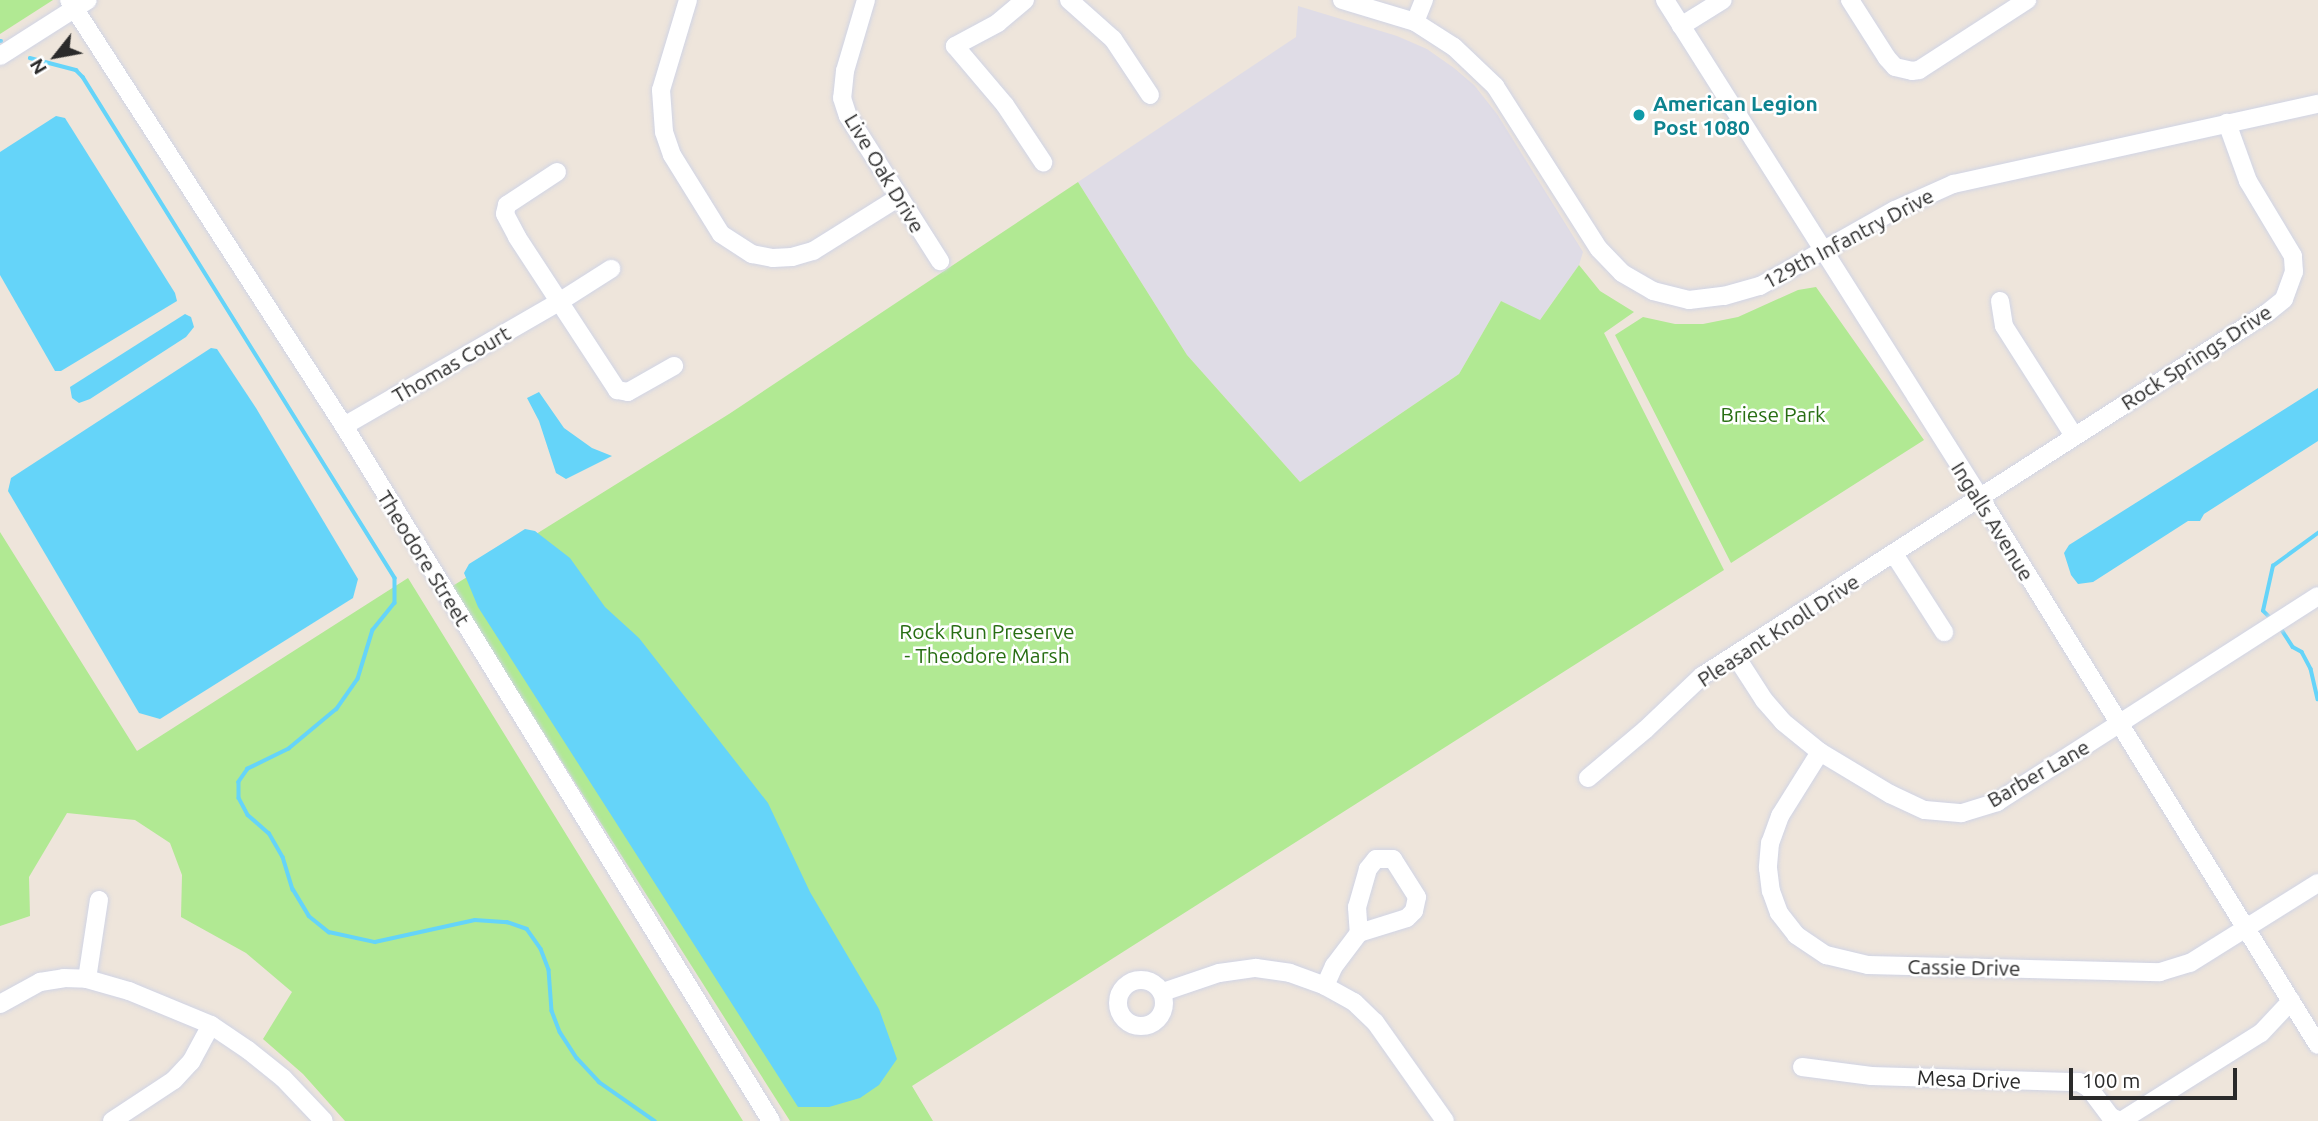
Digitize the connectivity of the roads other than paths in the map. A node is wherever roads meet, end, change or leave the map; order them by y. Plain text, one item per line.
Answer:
1 (688, 0) edge
2 (866, 0) edge
3 (1026, 0) edge
4 (1069, 0) edge
5 (1342, 0) edge
6 (1424, 0) edge
7 (1665, 0) edge
8 (1723, 0) edge
9 (1850, 0) edge
10 (2028, 0) edge
11 (77, 3) edge
12 (1415, 22) junction
13 (1681, 26) junction
14 (0, 56) edge
15 (1150, 95) dead end
16 (2318, 104) edge
17 (2227, 123) junction
18 (1043, 162) dead end
19 (557, 172) dead end
20 (899, 197) junction
21 (1824, 252) junction
22 (940, 261) dead end
23 (611, 269) dead end
24 (2000, 301) dead end
25 (559, 303) junction
26 (674, 366) dead end
27 (344, 426) junction
28 (2074, 436) junction
29 (1979, 496) junction
30 (1894, 554) junction
31 (2318, 596) edge
32 (1944, 632) dead end
33 (1735, 655) junction
34 (2118, 725) junction
35 (1820, 752) junction
36 (1588, 778) dead end
37 (2318, 883) edge
38 (99, 900) dead end
39 (2245, 930) junction
40 (1359, 933) dead end
41 (87, 979) junction
42 (1325, 986) junction
43 (1163, 992) dead end
44 (2291, 1001) junction
45 (0, 1004) edge
46 (211, 1026) junction
47 (2318, 1045) edge
48 (1802, 1067) dead end
49 (112, 1121) edge
50 (324, 1121) edge
51 (771, 1121) edge
52 (1445, 1121) edge
53 (2121, 1121) edge

1 - 20 street
2 - 20 street, Live Oak Drive
3 - 18 street
4 - 15 street
5 - 12 street, 129th Infantry Drive
6 - 12 street
7 - 13 street, Ingalls Avenue
8 - 13 street
9 - 10 street
11 - 14 street
11 - 27 street, Theodore Street
12 - 21 street, 129th Infantry Drive
13 - 21 street, Ingalls Avenue
16 - 17 street, 129th Infantry Drive
17 - 21 street, 129th Infantry Drive
17 - 28 street, Rock Springs Drive
19 - 25 street
20 - 22 street, Live Oak Drive
21 - 29 street, Ingalls Avenue
23 - 25 street, Thomas Court
24 - 28 street
25 - 26 street
25 - 27 street, Thomas Court
27 - 51 street, Theodore Street
28 - 29 street, Rock Springs Drive
29 - 30 street, Pleasant Knoll Drive
29 - 34 street, Ingalls Avenue
30 - 32 street
30 - 33 street, Pleasant Knoll Drive
31 - 34 street, Barber Lane
33 - 35 street, Barber Lane
33 - 36 street, Pleasant Knoll Drive
34 - 35 street, Barber Lane
34 - 39 street, Ingalls Avenue
35 - 39 street, Cassie Drive
37 - 39 street, Cassie Drive
38 - 41 street
39 - 44 street, Ingalls Avenue
40 - 42 street
41 - 45 street
41 - 46 street
42 - 43 street
42 - 52 street
44 - 47 street, Ingalls Avenue
44 - 53 street, Mesa Drive
46 - 49 street
46 - 50 street
48 - 53 street, Mesa Drive

